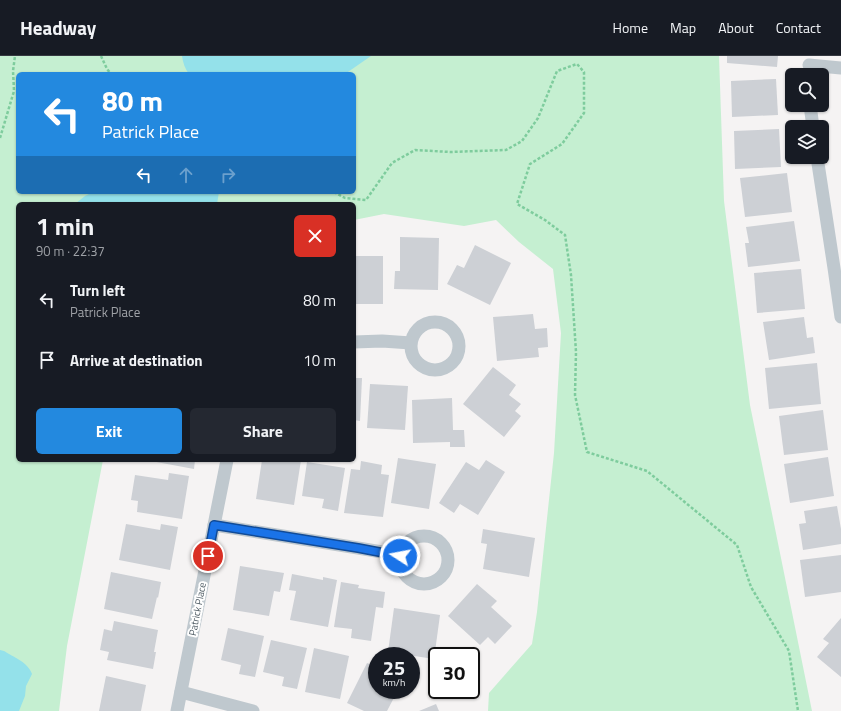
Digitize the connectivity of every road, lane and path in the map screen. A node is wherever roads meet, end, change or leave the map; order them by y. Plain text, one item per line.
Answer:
1 (15, 56) edge
2 (101, 56) edge
3 (810, 65) edge
4 (841, 68) edge
5 (109, 72) edge
6 (0, 138) edge
7 (818, 164) edge
8 (338, 194) edge
9 (838, 267) edge
10 (841, 317) edge
11 (356, 342) edge
12 (411, 343) dead end
13 (227, 462) edge
14 (214, 525) junction
15 (400, 556) dead end
16 (180, 692) junction
17 (177, 711) edge
18 (253, 711) edge
19 (798, 711) edge

1 - 6 path
2 - 5 path
3 - 4 street
7 - 9 street
8 - 19 path
9 - 10 street
11 - 12 street
13 - 14 street, Patrick Place
14 - 15 street
14 - 16 street, Patrick Place
16 - 17 street, Patrick Place
16 - 18 street

